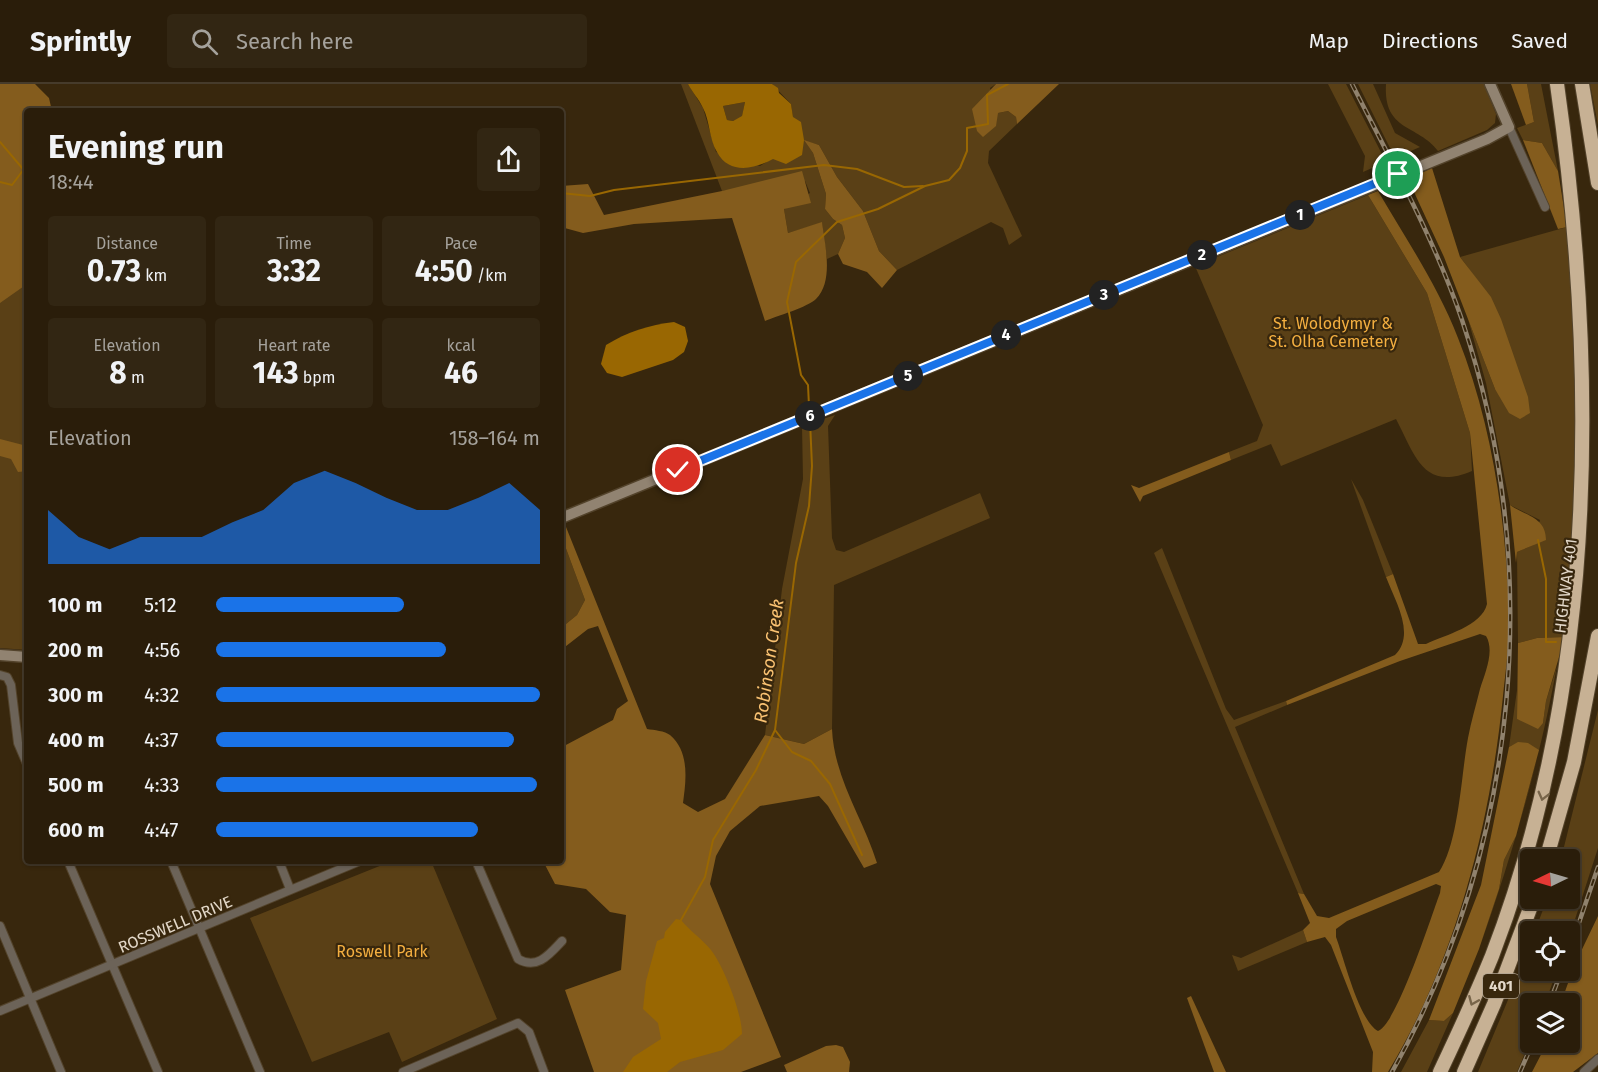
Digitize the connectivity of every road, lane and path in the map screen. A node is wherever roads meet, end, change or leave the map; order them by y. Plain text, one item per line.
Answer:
1 (1490, 84) edge
2 (1557, 84) edge
3 (1582, 84) edge
4 (1509, 127) junction
5 (1598, 183) edge
6 (1545, 207) dead end
7 (564, 517) edge
8 (1598, 636) edge
9 (0, 654) edge
10 (24, 657) edge
11 (0, 675) edge
12 (24, 757) edge
13 (1549, 849) edge
14 (69, 864) edge
15 (172, 864) edge
16 (280, 864) edge
17 (352, 864) edge
18 (477, 864) edge
19 (290, 889) junction
20 (1530, 909) edge
21 (0, 926) edge
22 (200, 928) junction
23 (562, 941) dead end
24 (112, 966) junction
25 (30, 997) junction
26 (0, 1011) edge
27 (1598, 1059) edge
28 (61, 1072) edge
29 (158, 1072) edge
30 (260, 1072) edge
31 (403, 1072) edge
32 (544, 1072) edge
33 (1440, 1072) edge
34 (1464, 1072) edge
35 (1584, 1072) edge

1 - 4 street
2 -> 33 highway, HIGHWAY 401 / 401
3 - 5 highway
4 - 6 street
4 - 7 street
8 - 13 highway
9 - 10 street
11 - 12 street
14 - 24 street
15 - 22 street
16 - 19 street
17 - 19 street, ROSSWELL DRIVE
18 - 23 street
19 - 22 street, ROSSWELL DRIVE
20 - 34 highway, 401
21 - 25 street
22 - 24 street, ROSSWELL DRIVE
22 - 30 street
24 - 25 street, ROSSWELL DRIVE
24 - 29 street
25 - 26 street, ROSSWELL DRIVE
25 - 28 street
27 - 35 street
31 - 32 street

